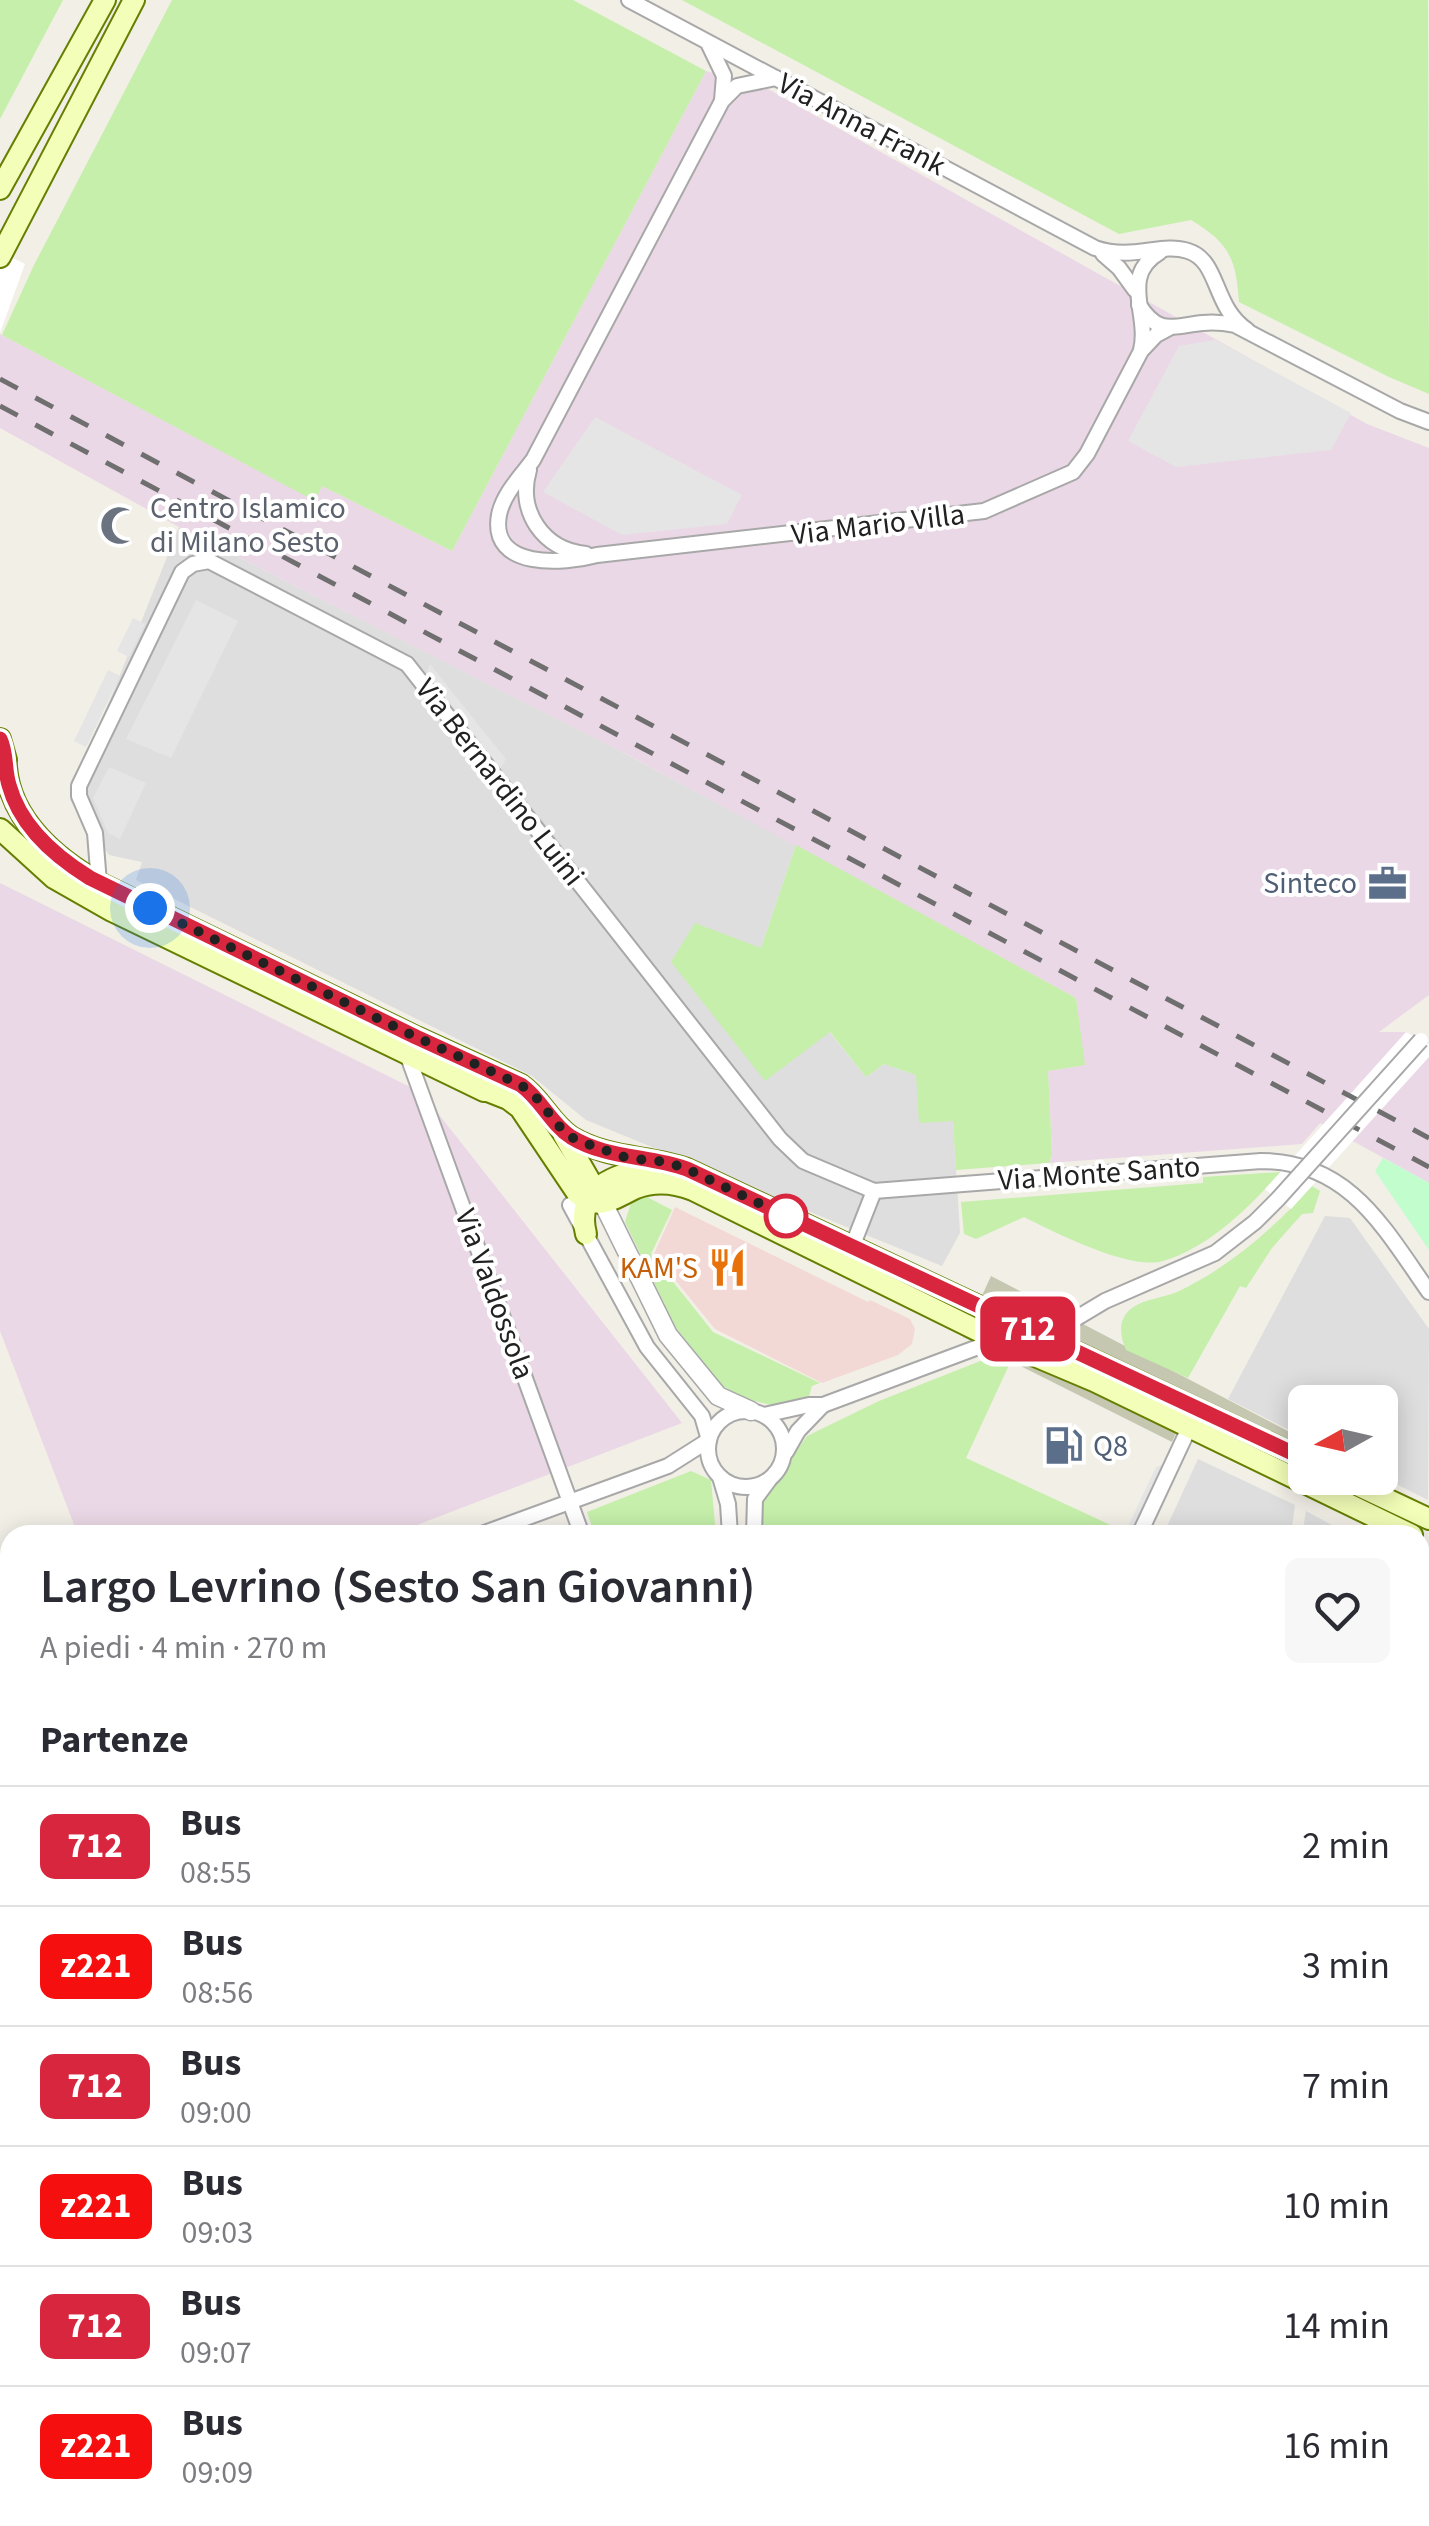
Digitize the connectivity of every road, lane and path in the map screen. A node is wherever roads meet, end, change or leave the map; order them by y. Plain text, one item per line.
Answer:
1 (105, 0) edge
2 (134, 0) edge
3 (630, 0) edge
4 (704, 40) junction
5 (776, 78) junction
6 (722, 101) junction
7 (0, 189) edge
8 (1095, 248) junction
9 (1162, 251) junction
10 (1, 255) edge
11 (1215, 287) junction
12 (1138, 298) junction
13 (1195, 324) junction
14 (1169, 328) junction
15 (1247, 330) junction
16 (1141, 351) junction
17 (1429, 422) edge
18 (533, 460) junction
19 (597, 555) junction
20 (0, 739) edge
21 (6, 767) junction
22 (0, 791) edge
23 (0, 829) edge
24 (99, 883) junction
25 (1425, 1037) edge
26 (407, 1053) junction
27 (557, 1124) junction
28 (687, 1169) junction
29 (874, 1192) junction
30 (595, 1199) junction
31 (586, 1234) joint
32 (852, 1247) junction
33 (1429, 1292) edge
34 (1030, 1330) junction
35 (998, 1340) junction
36 (823, 1406) junction
37 (758, 1413) junction
38 (1189, 1428) junction
39 (709, 1440) junction
40 (1288, 1452) edge
41 (783, 1457) junction
42 (668, 1466) junction
43 (717, 1472) junction
44 (770, 1479) junction
45 (1378, 1495) edge
46 (570, 1500) junction
47 (1429, 1519) edge
48 (505, 1525) edge
49 (579, 1525) edge
50 (729, 1525) edge
51 (754, 1525) edge
52 (1144, 1525) edge
53 (1391, 1525) edge

1 - 7 main road
2 - 10 main road
3 - 4 street, Via Anna Frank
4 - 5 street, Via Anna Frank
4 - 6 street
5 - 6 street
5 - 8 street, Via Anna Frank
6 - 18 street, Via Mario Villa
8 - 9 street, Via Anna Frank
8 - 12 street, Via Anna Frank
9 - 11 street
9 - 12 street
11 - 13 street
11 - 15 street
12 - 14 street
12 - 16 street
13 - 14 street
13 - 15 street
14 - 16 street, Via Mario Villa
15 - 17 street
16 - 19 street, Via Mario Villa
18 - 19 street, Via Mario Villa
18 - 19 street, Via Mario Villa
20 - 21 main road
21 - 22 main road
21 - 24 main road
23 - 26 main road
24 - 27 main road
24 - 29 street, Via Bernardino Luini
25 - 34 street, bridge
26 - 30 main road
26 - 46 street, Via Valdossola
27 - 28 main road
27 - 30 main road
28 - 30 main road
28 - 32 main road
29 - 32 street
29 - 33 street, Via Monte Santo
30 - 31 main road
30 - 35 main road
30 - 37 street
31 - 39 street
32 - 34 main road
34 - 35 street
34 - 40 main road
35 - 36 street
35 - 38 main road
36 - 37 street
36 - 41 street
37 - 39 street
37 - 41 street
38 - 52 street
38 - 53 main road
39 - 42 street
39 - 43 street
41 - 44 street
42 - 43 street
42 - 46 street
43 - 44 street
43 - 50 street
44 - 51 street
45 - 47 main road
46 - 48 street
46 - 49 street, Via Valdossola

